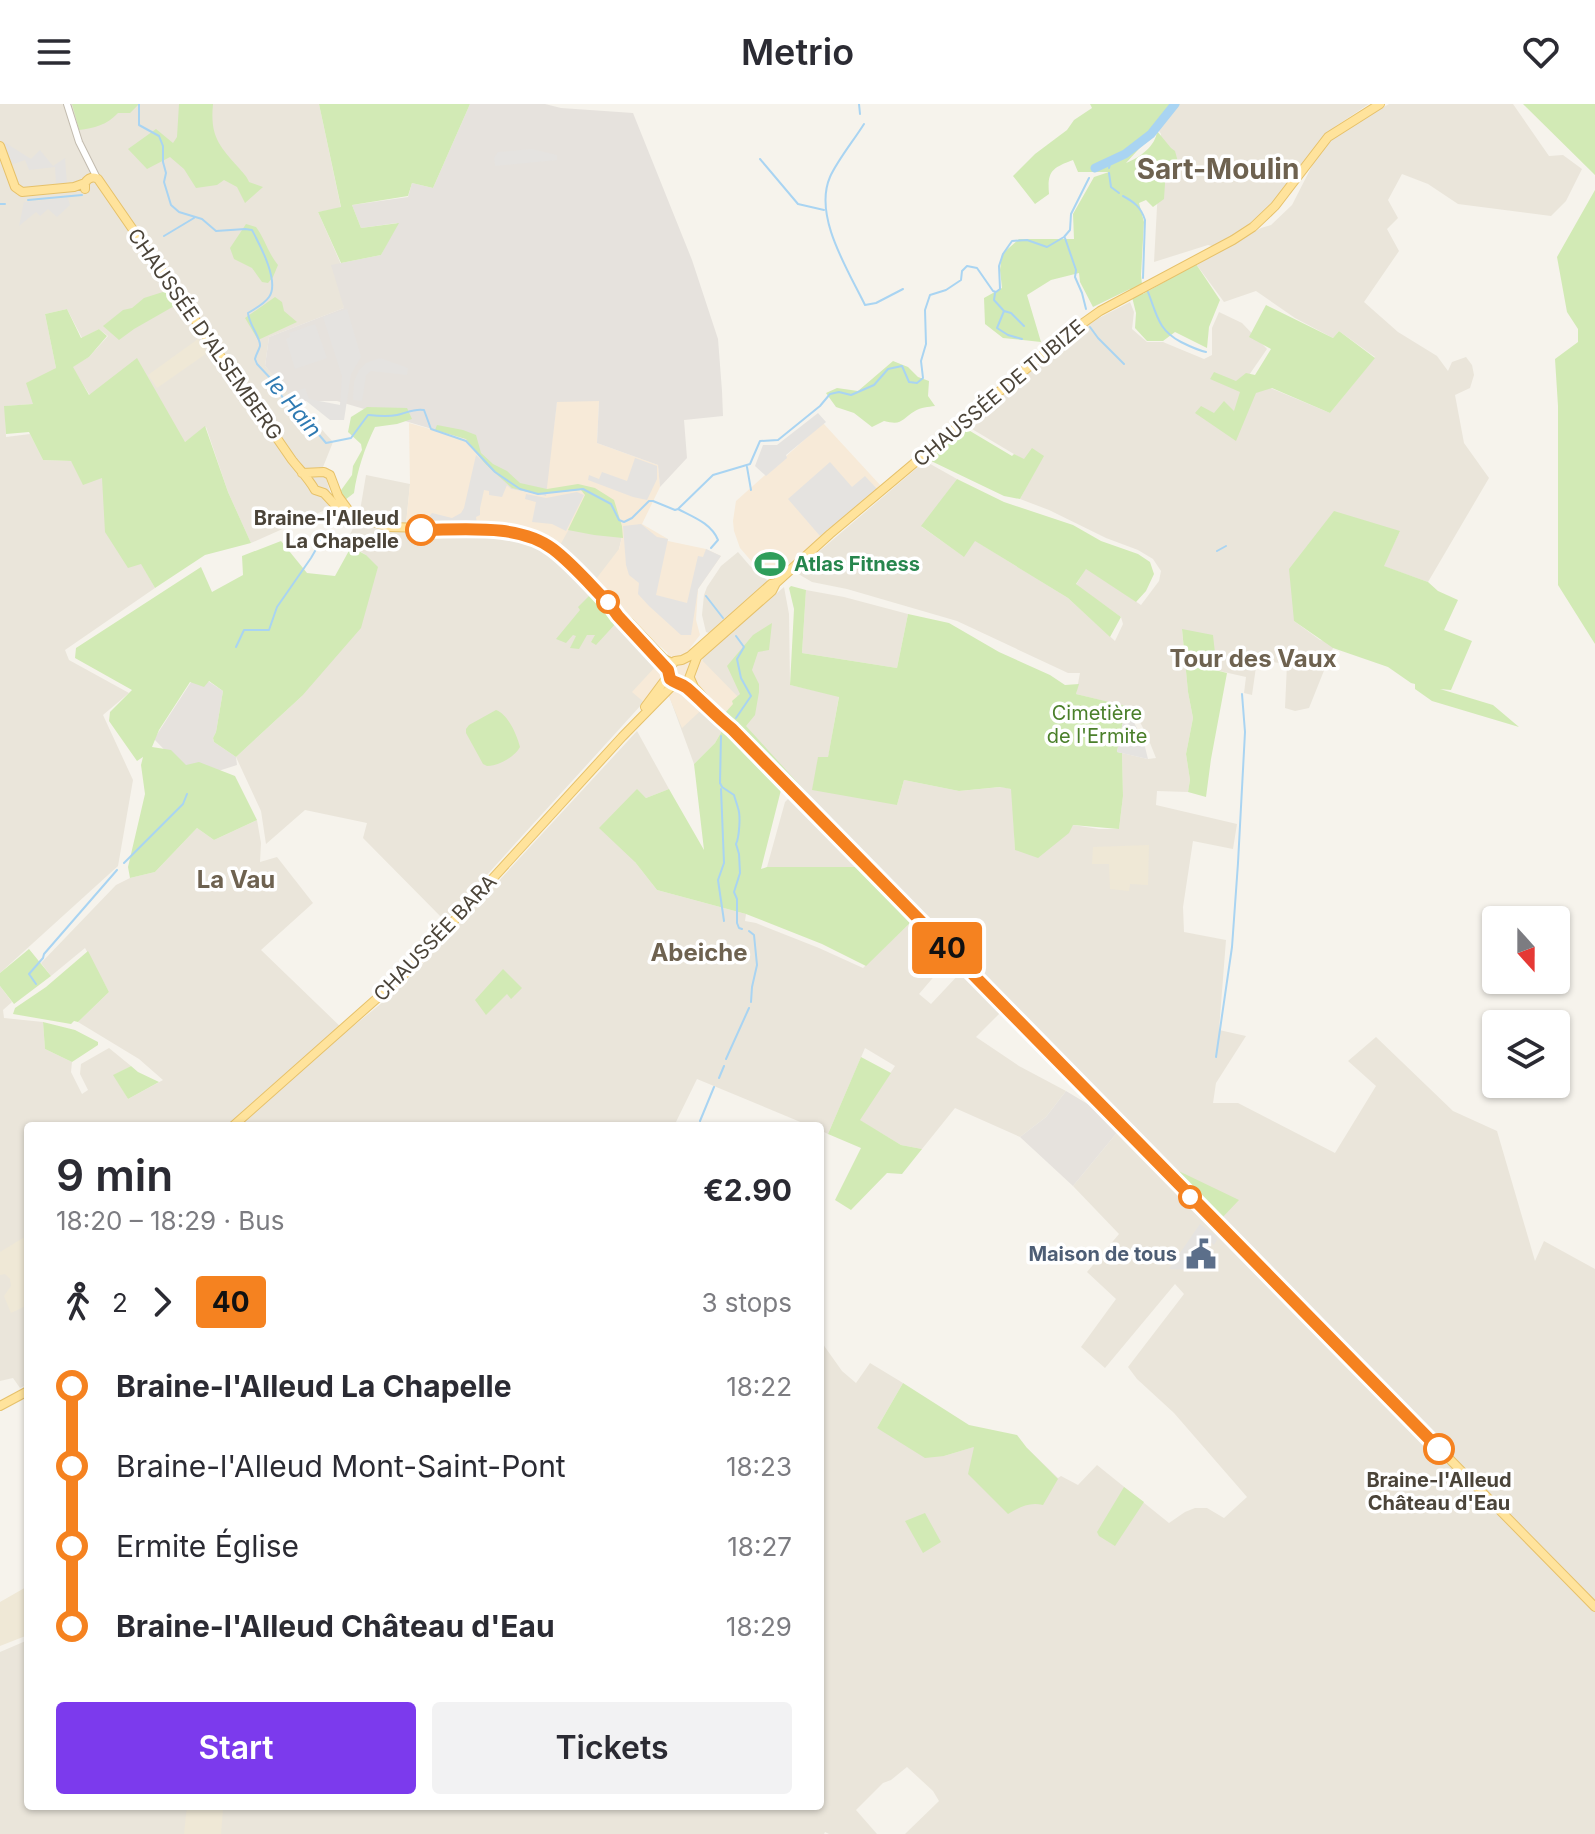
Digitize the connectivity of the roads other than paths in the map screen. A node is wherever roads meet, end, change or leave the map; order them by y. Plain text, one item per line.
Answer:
1 (67, 104) edge
2 (1380, 104) edge
3 (0, 146) edge
4 (93, 187) junction
5 (301, 473) junction
6 (317, 473) junction
7 (312, 482) junction
8 (333, 483) junction
9 (324, 493) junction
10 (354, 515) junction
11 (776, 583) junction
12 (612, 607) junction
13 (704, 643) junction
14 (651, 645) junction
15 (682, 660) junction
16 (673, 675) junction
17 (691, 675) junction
18 (732, 729) junction
19 (238, 1122) edge
20 (24, 1393) edge
21 (0, 1406) edge
22 (1595, 1607) edge

1 - 4 street, CHAUSSÉE D'ALSEMBERG
2 - 11 main road, CHAUSSÉE DE TUBIZE
3 - 4 main road
4 - 5 main road, CHAUSSÉE D'ALSEMBERG
5 - 6 main road
5 - 7 main road, CHAUSSÉE D'ALSEMBERG
6 - 7 main road
6 - 8 main road
7 - 9 main road, CHAUSSÉE D'ALSEMBERG
8 - 9 main road
8 - 10 main road
9 - 10 main road, CHAUSSÉE D'ALSEMBERG
10 - 12 main road, CHAUSSÉE D'ALSEMBERG
11 - 13 main road, CHAUSSÉE DE TUBIZE
11 - 17 main road, CHAUSSÉE DE TUBIZE
12 - 14 main road, CHAUSSÉE D'ALSEMBERG
12 - 16 main road, CHAUSSÉE D'ALSEMBERG
13 - 14 main road, CHAUSSÉE DE TUBIZE
13 - 15 main road, CHAUSSÉE DE TUBIZE
14 - 16 main road, CHAUSSÉE D'ALSEMBERG
15 - 16 main road
15 - 17 main road, CHAUSSÉE D'ALSEMBERG
16 - 17 main road, CHAUSSÉE DE TUBIZE
16 - 18 main road, CHAUSSÉE D'ALSEMBERG
16 - 19 main road, CHAUSSÉE BARA
17 - 18 main road, CHAUSSÉE D'ALSEMBERG
18 - 22 main road, CHAUSSÉE D'ALSEMBERG
20 - 21 main road

